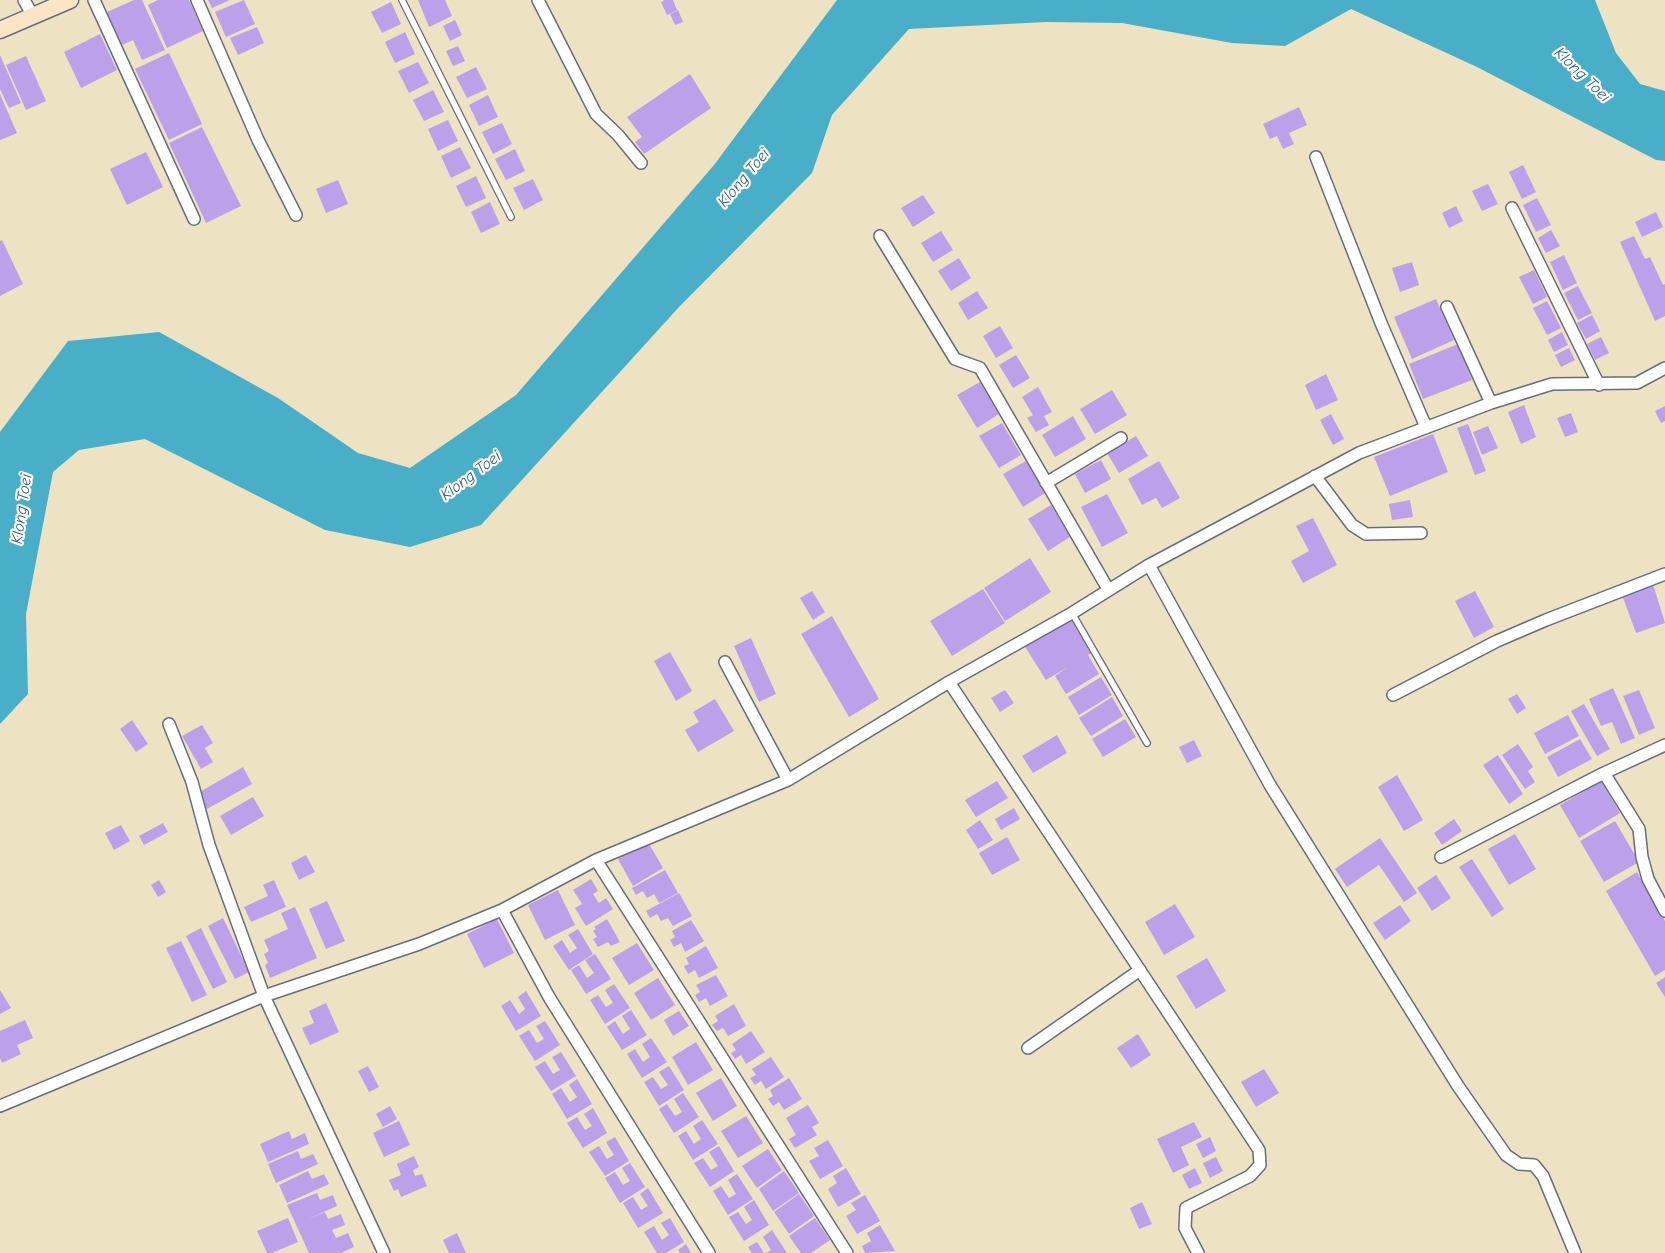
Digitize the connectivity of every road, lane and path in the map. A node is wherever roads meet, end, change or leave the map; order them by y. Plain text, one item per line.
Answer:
1 (24, 0) edge
2 (70, 0) edge
3 (94, 0) edge
4 (197, 0) edge
5 (402, 0) edge
6 (538, 0) edge
7 (33, 16) junction
8 (0, 30) edge
9 (1316, 158) dead end
10 (641, 163) dead end
11 (1512, 208) dead end
12 (296, 214) dead end
13 (511, 217) dead end
14 (194, 219) dead end
15 (880, 236) dead end
16 (1447, 307) dead end
17 (1665, 368) edge
18 (1599, 385) junction
19 (1491, 403) junction
20 (1426, 427) junction
21 (1121, 438) dead end
22 (1315, 476) junction
23 (1046, 483) junction
24 (1421, 533) dead end
25 (1149, 565) junction
26 (1665, 574) edge
27 (1108, 589) junction
28 (1072, 613) junction
29 (725, 662) dead end
30 (949, 682) junction
31 (1393, 695) dead end
32 (169, 724) dead end
33 (1147, 743) dead end
34 (1665, 745) edge
35 (1604, 773) junction
36 (788, 780) junction
37 (1441, 857) dead end
38 (596, 860) junction
39 (502, 910) junction
40 (1665, 911) edge
41 (1140, 970) junction
42 (264, 996) junction
43 (1028, 1048) dead end
44 (0, 1106) edge
45 (384, 1253) edge
46 (709, 1253) edge
47 (847, 1253) edge
48 (1198, 1253) edge
49 (1575, 1253) edge

1 - 7 street
2 - 7 street
3 - 14 street
4 - 12 street
5 - 13 lane
6 - 10 street
7 - 8 street
9 - 20 street
11 - 18 street
15 - 23 street
16 - 19 street
17 - 18 street
18 - 19 street
19 - 20 street
20 - 22 street
21 - 23 street
22 - 24 street
22 - 25 street
23 - 27 street
25 - 27 street
25 - 49 street
26 - 31 street
27 - 28 street
28 - 30 street
28 - 33 lane
29 - 36 street
30 - 36 street
30 - 41 street
32 - 42 street
34 - 35 street
35 - 37 street
35 - 40 street
36 - 38 street
38 - 39 street
38 - 47 street
39 - 42 street
39 - 46 street
41 - 43 street
41 - 48 street
42 - 44 street
42 - 45 street

